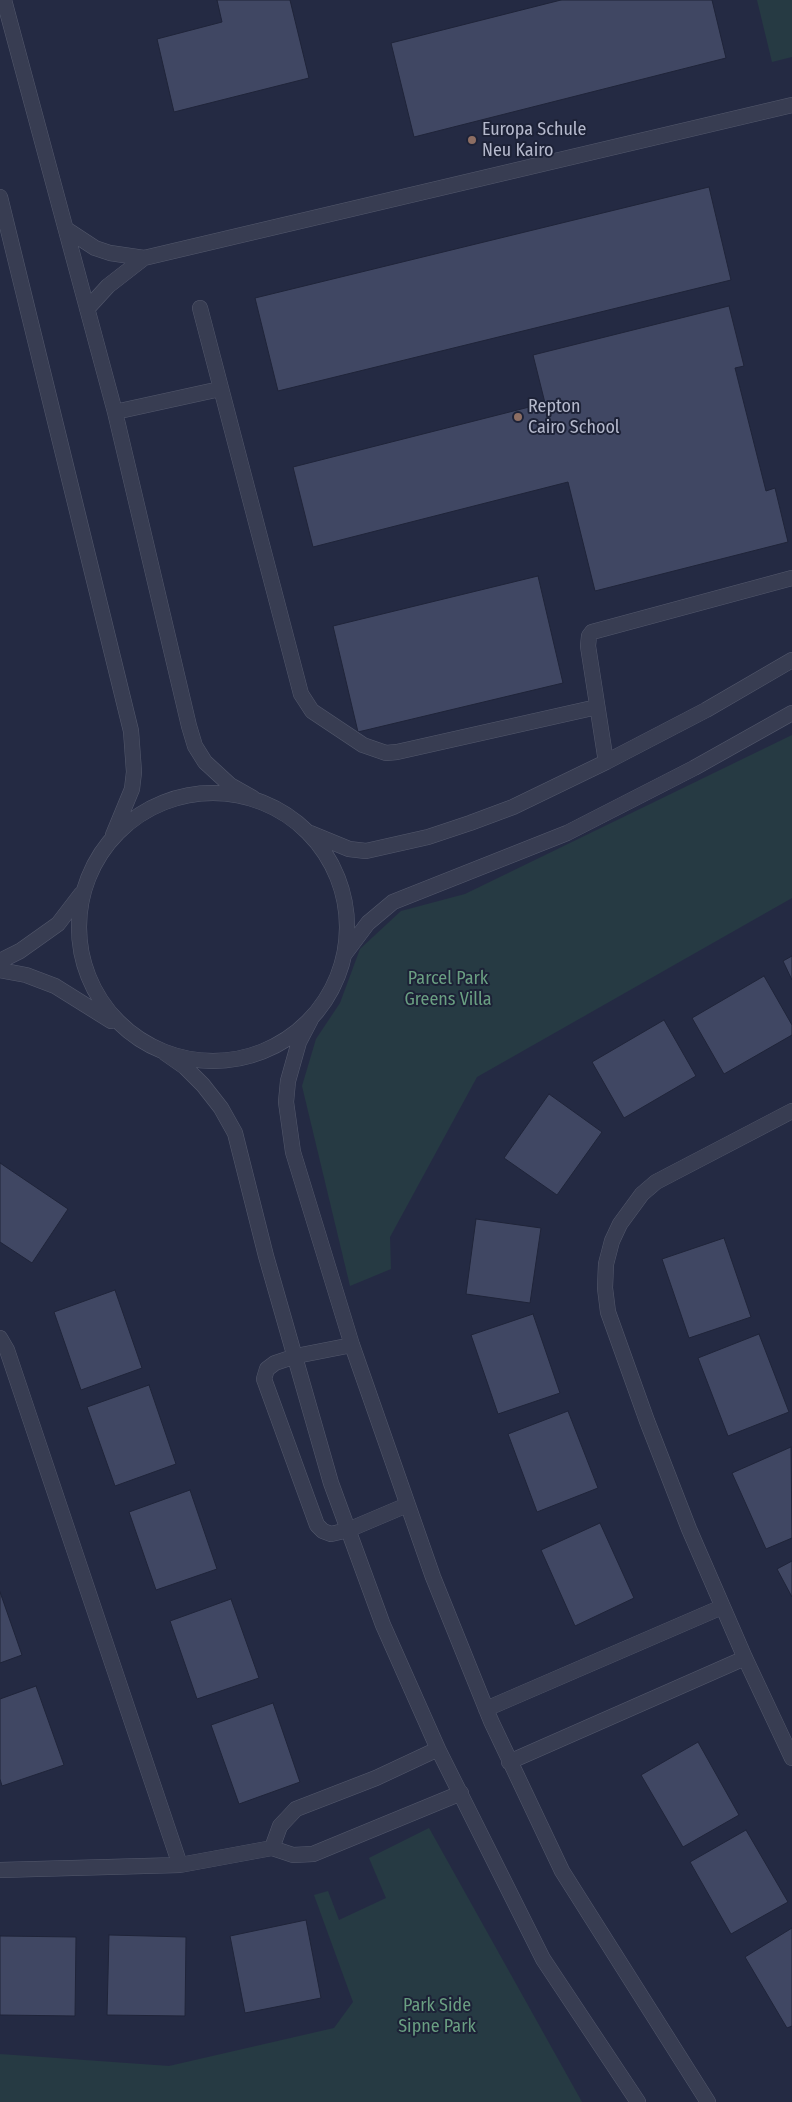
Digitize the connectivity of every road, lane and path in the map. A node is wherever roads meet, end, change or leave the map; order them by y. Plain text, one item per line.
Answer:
1 (4, 0) edge
2 (792, 104) edge
3 (0, 196) edge
4 (66, 229) junction
5 (144, 258) junction
6 (200, 308) dead end
7 (88, 309) junction
8 (220, 389) junction
9 (115, 412) junction
10 (792, 578) edge
11 (792, 660) edge
12 (597, 707) junction
13 (792, 713) edge
14 (606, 762) junction
15 (253, 798) junction
16 (310, 833) junction
17 (110, 840) junction
18 (84, 888) junction
19 (344, 955) junction
20 (0, 961) edge
21 (0, 970) edge
22 (311, 1019) junction
23 (125, 1029) junction
24 (165, 1053) junction
25 (792, 1111) edge
26 (0, 1338) edge
27 (352, 1344) junction
28 (296, 1356) junction
29 (407, 1505) junction
30 (348, 1530) junction
31 (722, 1607) junction
32 (745, 1658) junction
33 (486, 1709) junction
34 (438, 1749) junction
35 (792, 1758) edge
36 (509, 1762) junction
37 (461, 1793) junction
38 (272, 1848) junction
39 (180, 1865) junction
40 (0, 1870) edge
41 (638, 2102) edge
42 (708, 2102) edge

1 - 4 street
2 - 5 street
3 - 17 street
4 - 5 street
4 - 7 street
5 - 7 street
6 - 8 street
7 - 9 street
8 - 9 street
8 - 12 street
9 - 15 street
10 - 12 street
11 - 14 street
12 - 14 street
13 - 19 street
14 - 16 street
15 - 16 street
15 - 17 street
16 - 19 street
17 - 18 street
18 - 20 street
18 - 23 street
19 - 22 street
21 - 23 street
22 - 24 street
22 - 27 street
23 - 24 street
24 - 28 street
25 - 31 street
26 - 39 street
27 - 28 street
27 - 29 street
28 - 30 street
28 - 30 street
29 - 30 street
29 - 33 street
30 - 34 street
31 - 32 street
31 - 33 street
32 - 35 street
32 - 36 street
33 - 36 street
34 - 37 street
34 - 38 street
36 - 42 street
37 - 38 street
37 - 41 street
38 - 39 street
39 - 40 street

